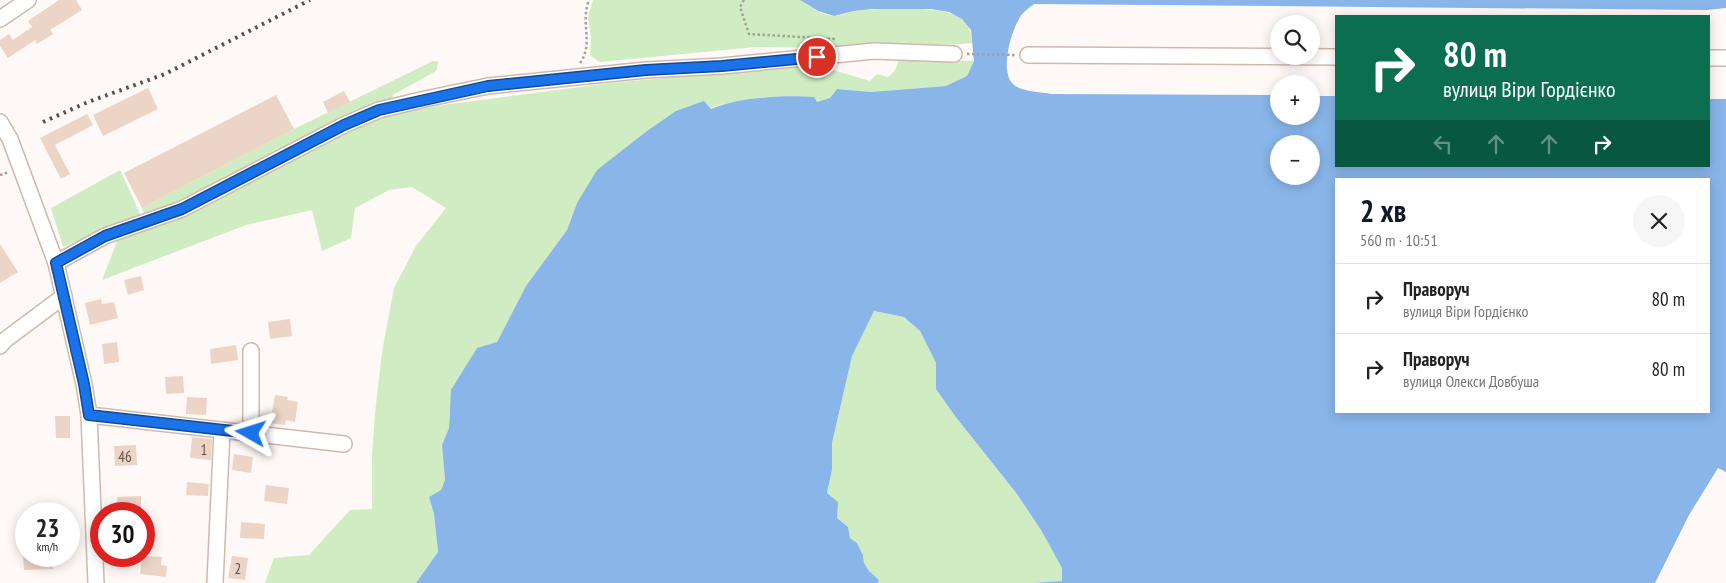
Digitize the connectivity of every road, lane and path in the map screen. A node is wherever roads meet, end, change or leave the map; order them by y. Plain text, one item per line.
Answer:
1 (28, 0) edge
2 (589, 0) edge
3 (744, 0) edge
4 (0, 19) edge
5 (843, 40) dead end
6 (954, 54) joint
7 (1028, 55) joint
8 (1335, 57) edge
9 (1710, 58) edge
10 (1726, 58) edge
11 (568, 78) junction
12 (0, 122) edge
13 (56, 263) junction
14 (64, 296) junction
15 (0, 346) edge
16 (251, 351) dead end
17 (89, 415) junction
18 (222, 430) junction
19 (251, 433) junction
20 (344, 444) dead end
21 (96, 583) edge
22 (215, 583) edge

1 - 4 street
2 - 11 path
3 - 5 path
6 - 7 path
6 - 11 street
7 - 8 street
9 - 10 street
11 - 13 street
12 - 13 street
13 - 14 street
14 - 15 street
14 - 17 street
16 - 19 street
17 - 18 street
17 - 21 street
18 - 19 street
18 - 22 street
19 - 20 street

